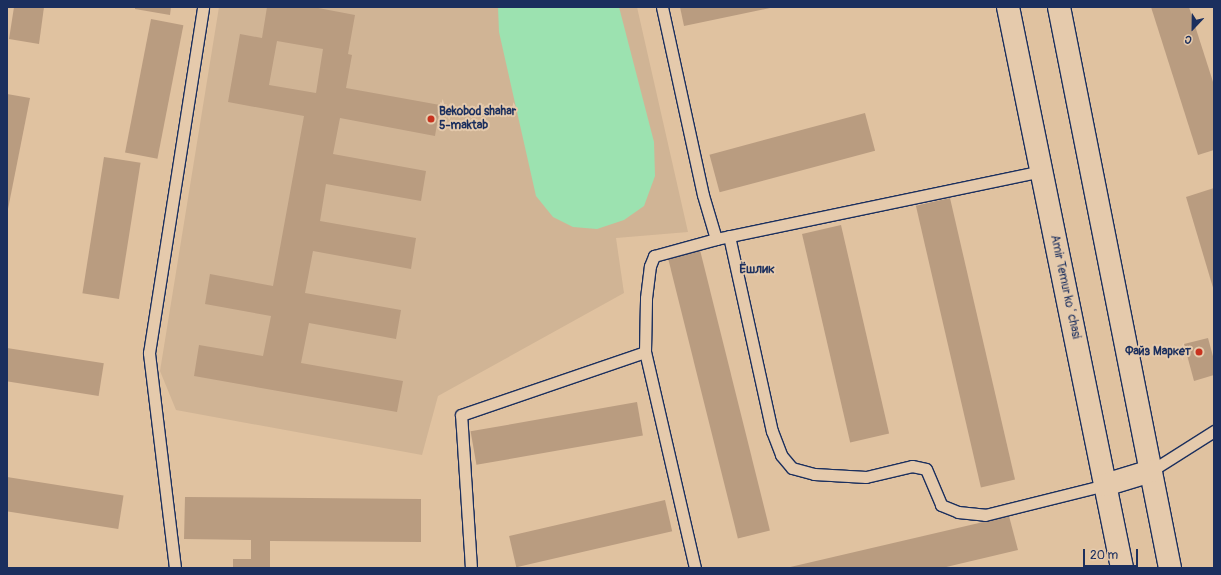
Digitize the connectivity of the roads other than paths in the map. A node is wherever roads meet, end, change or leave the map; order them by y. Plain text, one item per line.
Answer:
1 (203, 7) edge
2 (662, 7) edge
3 (1008, 7) edge
4 (1059, 7) edge
5 (1042, 171) junction
6 (729, 236) junction
7 (716, 239) junction
8 (645, 352) junction
9 (1214, 431) edge
10 (1151, 471) junction
11 (1106, 485) junction
12 (175, 568) edge
13 (471, 568) edge
14 (695, 568) edge
15 (1122, 568) edge
16 (1170, 568) edge

1 - 12 lane
2 - 7 lane
3 - 5 street, Amir Temur koʻchasi
4 - 10 street
5 - 6 lane
5 - 11 street, Amir Temur koʻchasi
6 - 7 lane
6 - 11 lane
7 - 8 lane
8 - 13 lane
8 - 14 lane
9 - 10 lane
10 - 11 street
10 - 16 street
11 - 15 street, Amir Temur koʻchasi

